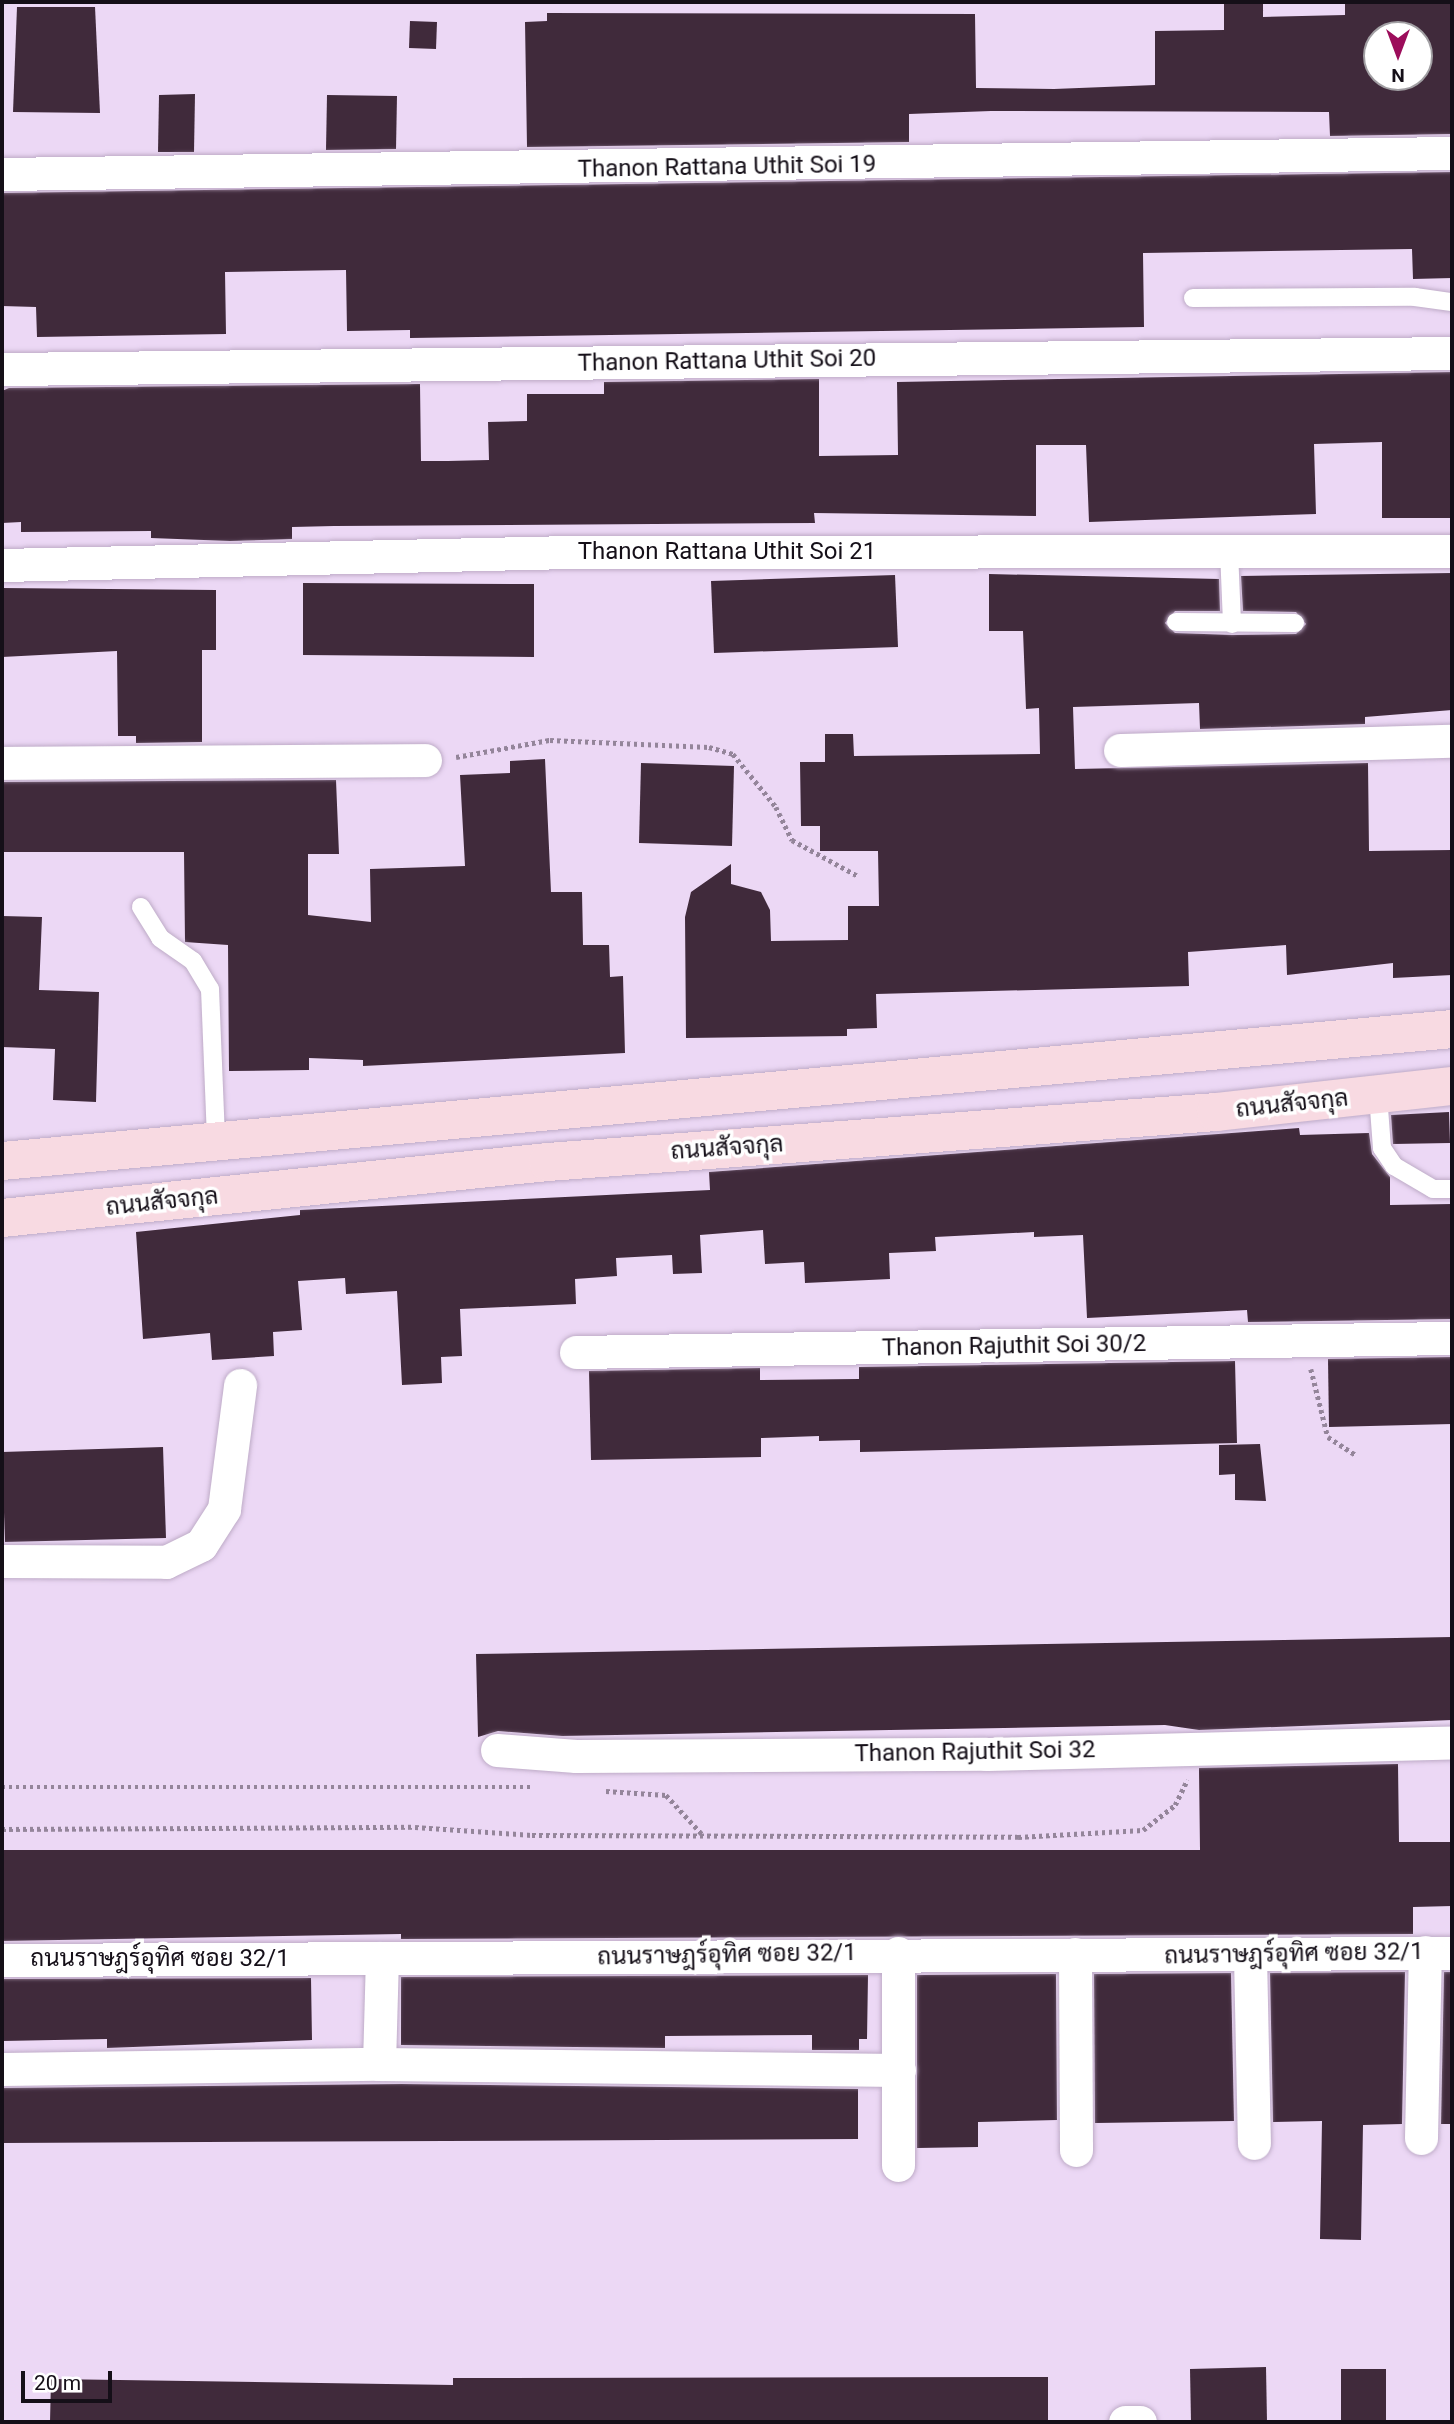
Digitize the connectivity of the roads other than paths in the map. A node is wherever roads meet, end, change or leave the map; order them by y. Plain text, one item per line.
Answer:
1 (1452, 153) edge
2 (2, 174) edge
3 (1193, 298) dead end
4 (1452, 302) edge
5 (1452, 353) edge
6 (2, 369) edge
7 (1229, 551) junction
8 (1452, 551) edge
9 (2, 565) edge
10 (1177, 622) dead end
11 (1295, 623) dead end
12 (1232, 624) junction
13 (1452, 741) edge
14 (1120, 750) dead end
15 (425, 760) road end
16 (2, 762) edge
17 (141, 907) dead end
18 (1452, 1029) edge
19 (1452, 1086) edge
20 (1378, 1095) junction
21 (216, 1141) junction
22 (2, 1161) edge
23 (1452, 1189) edge
24 (2, 1218) edge
25 (1452, 1338) edge
26 (576, 1352) dead end
27 (240, 1385) dead end
28 (2, 1562) edge
29 (1452, 1743) edge
30 (497, 1750) dead end
31 (1439, 1952) edge
32 (898, 1953) junction
33 (1075, 1954) junction
34 (1251, 1956) junction
35 (382, 1958) junction
36 (2, 1960) edge
37 (379, 2064) junction
38 (2, 2069) edge
39 (899, 2070) junction
40 (1421, 2138) dead end
41 (1255, 2143) dead end
42 (1076, 2150) dead end
43 (898, 2165) dead end
44 (1125, 2422) edge
45 (1140, 2422) edge

1 - 2 street, Thanon Rattana Uthit Soi 19
3 - 4 lane
5 - 6 street, Thanon Rattana Uthit Soi 20
7 - 8 street, Thanon Rattana Uthit Soi 21
7 - 9 street, Thanon Rattana Uthit Soi 21
7 - 12 lane
10 - 12 lane
11 - 12 lane
13 - 14 street
15 - 16 street
17 - 21 lane
18 - 21 street
19 - 20 street, ถนนสัจจกุล
20 - 23 lane
20 - 24 street, ถนนสัจจกุล
21 - 22 street
25 - 26 street, Thanon Rajuthit Soi 30/2
27 - 28 street
29 - 30 street, Thanon Rajuthit Soi 32
31 - 34 street, ถนนราษฎร์อุทิศ ซอย 32/1
31 - 40 street
32 - 33 street, ถนนราษฎร์อุทิศ ซอย 32/1
32 - 35 street, ถนนราษฎร์อุทิศ ซอย 32/1
32 - 39 street
33 - 34 street, ถนนราษฎร์อุทิศ ซอย 32/1
33 - 42 street
34 - 41 street
35 - 36 street, ถนนราษฎร์อุทิศ ซอย 32/1
35 - 37 street
37 - 38 street
37 - 39 street
39 - 43 street
44 - 45 street

